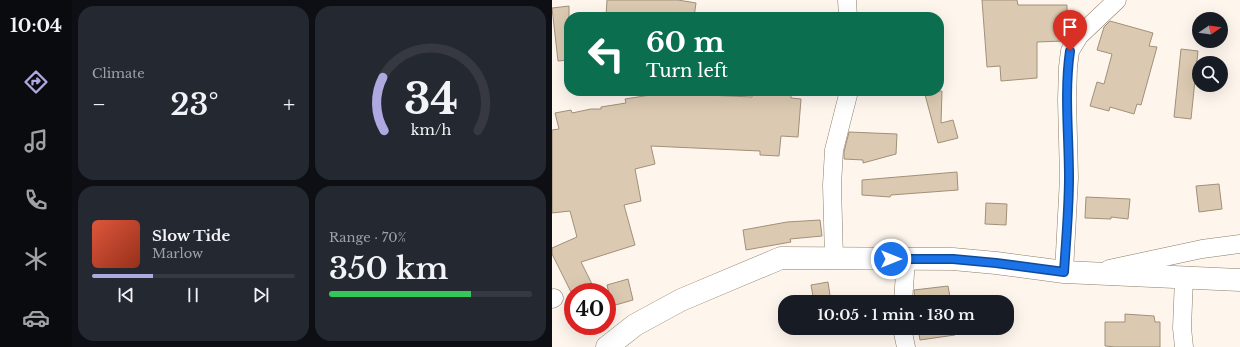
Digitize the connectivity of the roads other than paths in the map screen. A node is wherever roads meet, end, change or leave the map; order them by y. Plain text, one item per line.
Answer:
1 (847, 0) edge
2 (1117, 0) edge
3 (848, 12) edge
4 (848, 96) edge
5 (1240, 244) edge
6 (834, 258) junction
7 (906, 259) junction
8 (1064, 272) junction
9 (1089, 274) junction
10 (1184, 278) junction
11 (1240, 280) edge
12 (903, 295) edge
13 (903, 335) edge
14 (607, 347) edge
15 (906, 347) edge
16 (1184, 347) edge

1 - 3 street
2 - 8 street
4 - 6 street
5 - 9 street
6 - 7 street
6 - 14 street
7 - 8 street
7 - 12 street
8 - 9 street
9 - 10 street
10 - 11 street
10 - 16 street
13 - 15 street

